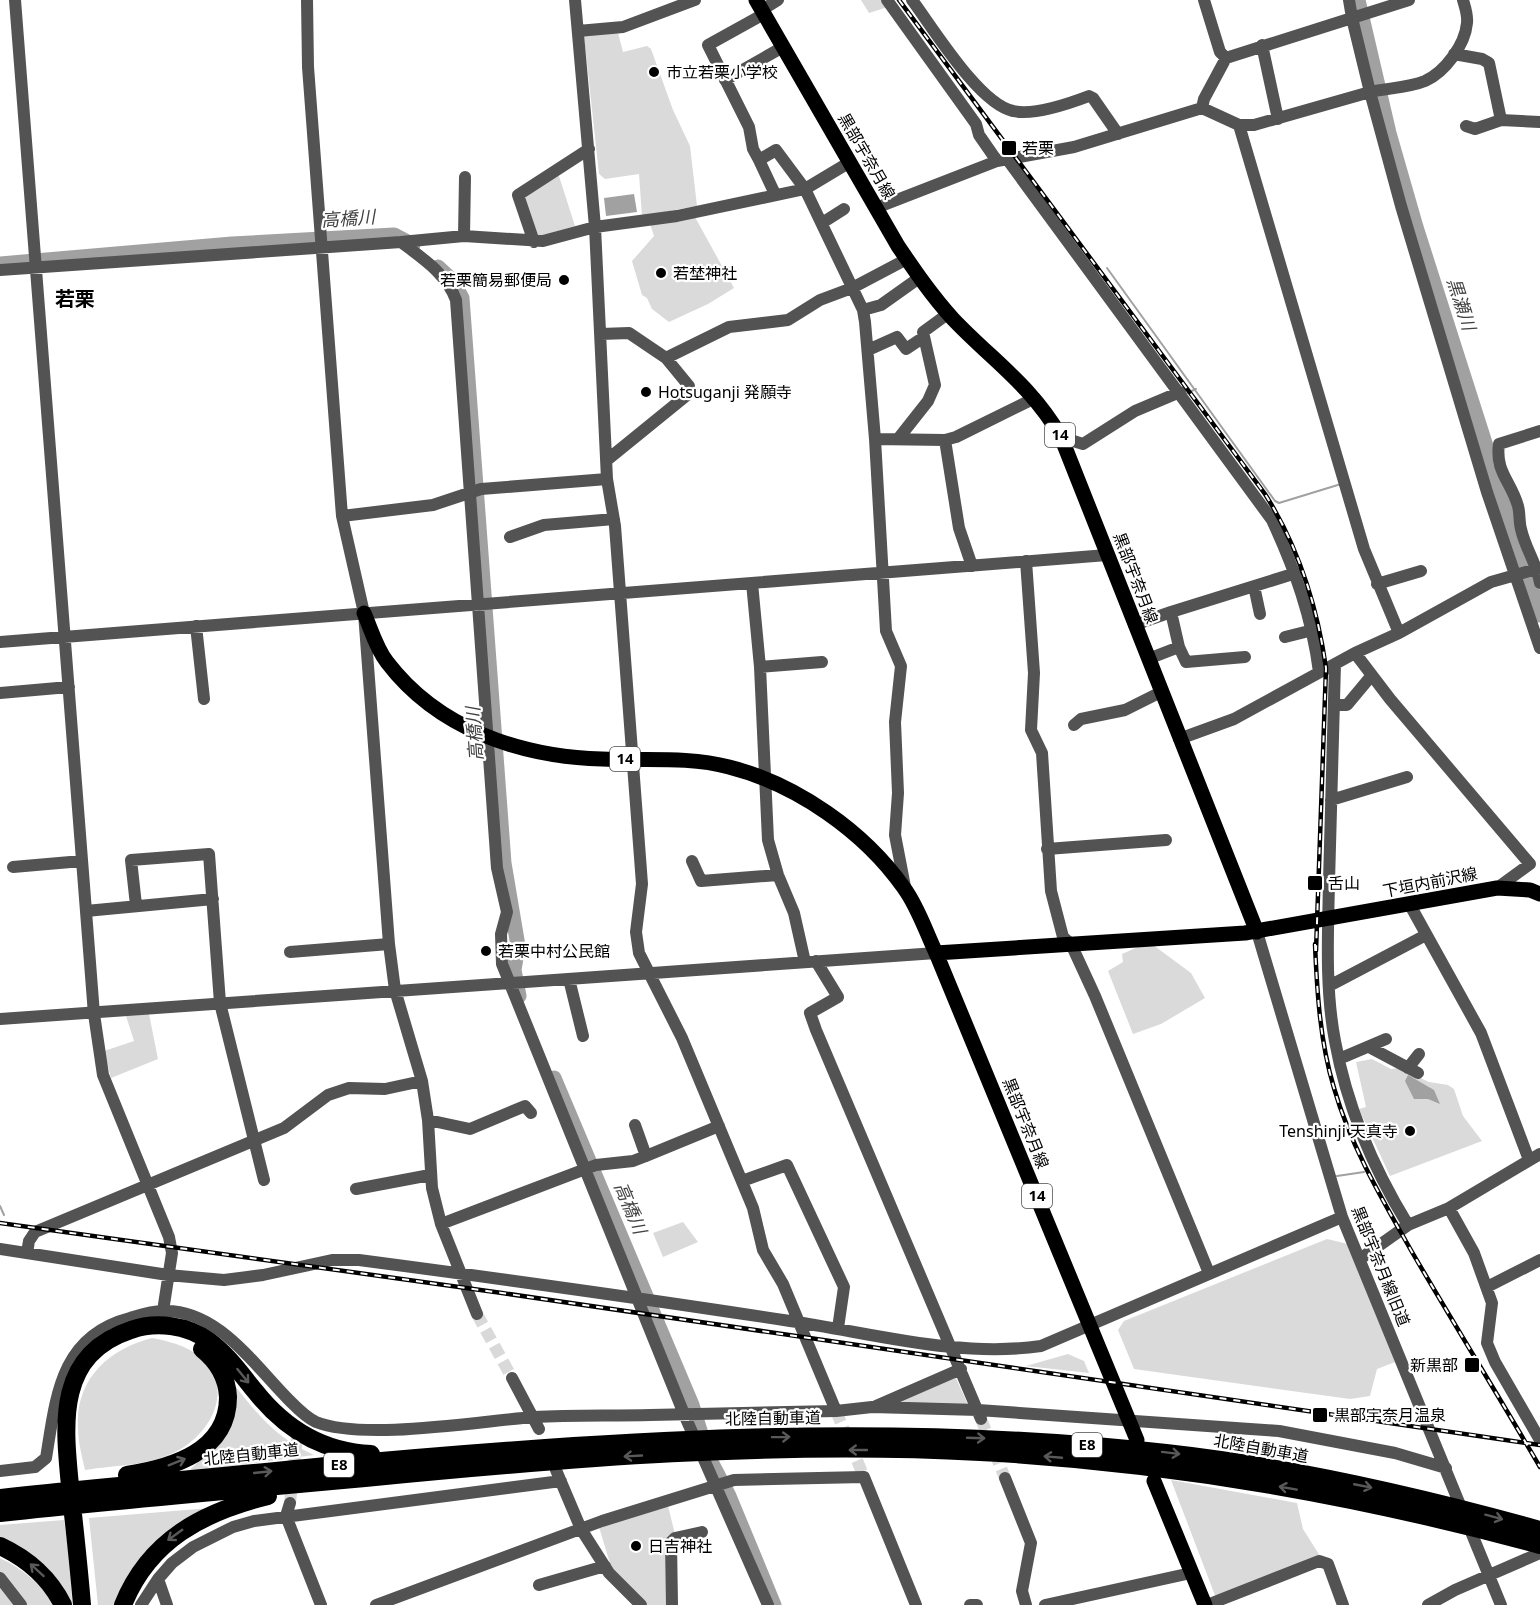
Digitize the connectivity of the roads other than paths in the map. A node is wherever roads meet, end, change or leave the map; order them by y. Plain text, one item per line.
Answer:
1 (15, 0) edge
2 (306, 0) edge
3 (575, 0) edge
4 (695, 0) edge
5 (778, 0) edge
6 (887, 0) edge
7 (912, 0) edge
8 (1204, 0) edge
9 (1348, 0) edge
10 (1409, 0) edge
11 (1463, 0) edge
12 (760, 8) edge
13 (1352, 18) junction
14 (578, 31) junction
15 (1262, 45) junction
16 (783, 47) junction
17 (1454, 54) junction
18 (1226, 58) junction
19 (725, 80) junction
20 (1370, 92) junction
21 (1202, 108) junction
22 (1278, 118) junction
23 (1501, 120) junction
24 (1540, 122) edge
25 (1239, 126) junction
26 (1466, 126) dead end
27 (1118, 134) junction
28 (589, 149) junction
29 (759, 160) junction
30 (1002, 160) junction
31 (850, 162) junction
32 (465, 177) dead end
33 (805, 189) junction
34 (775, 194) junction
35 (876, 208) junction
36 (844, 209) dead end
37 (822, 223) junction
38 (595, 226) junction
39 (464, 236) junction
40 (401, 242) junction
41 (534, 242) junction
42 (324, 248) junction
43 (907, 259) junction
44 (36, 267) junction
45 (0, 270) edge
46 (919, 278) junction
47 (852, 288) junction
48 (862, 310) junction
49 (949, 314) junction
50 (601, 334) junction
51 (924, 337) junction
52 (868, 350) junction
53 (666, 358) junction
54 (1180, 392) junction
55 (1035, 398) junction
56 (1540, 431) edge
57 (876, 439) junction
58 (898, 440) junction
59 (945, 440) junction
60 (1063, 441) junction
61 (608, 460) junction
62 (607, 479) junction
63 (469, 493) junction
64 (342, 516) junction
65 (614, 519) junction
66 (510, 537) dead end
67 (1107, 555) junction
68 (1026, 561) junction
69 (972, 566) junction
70 (1537, 569) edge
71 (1421, 571) dead end
72 (884, 573) junction
73 (1296, 573) junction
74 (1517, 574) junction
75 (752, 583) junction
76 (1540, 583) edge
77 (1377, 584) junction
78 (1254, 586) junction
79 (621, 593) junction
80 (478, 605) junction
81 (1171, 612) junction
82 (364, 613) junction
83 (1260, 614) dead end
84 (1134, 625) junction
85 (195, 626) junction
86 (1313, 630) junction
87 (1399, 633) junction
88 (64, 637) junction
89 (1285, 637) dead end
90 (0, 642) edge
91 (1179, 647) junction
92 (1540, 648) edge
93 (1354, 652) junction
94 (1245, 657) dead end
95 (1148, 659) junction
96 (822, 662) dead end
97 (1335, 663) junction
98 (760, 666) junction
99 (1319, 672) junction
100 (1372, 675) junction
101 (69, 687) junction
102 (1161, 692) junction
103 (0, 693) edge
104 (204, 699) dead end
105 (1334, 705) junction
106 (1074, 725) dead end
107 (487, 736) junction
108 (1179, 739) junction
109 (633, 759) junction
110 (1407, 777) dead end
111 (765, 778) junction
112 (1331, 800) junction
113 (1166, 840) dead end
114 (1047, 849) junction
115 (82, 861) junction
116 (692, 861) dead end
117 (13, 867) dead end
118 (778, 875) junction
119 (1497, 888) junction
120 (905, 889) junction
121 (1540, 894) edge
122 (213, 899) junction
123 (136, 905) junction
124 (1410, 905) junction
125 (86, 911) junction
126 (1329, 920) junction
127 (1257, 932) junction
128 (1426, 935) junction
129 (389, 944) junction
130 (1071, 944) junction
131 (290, 952) dead end
132 (936, 953) junction
133 (811, 962) junction
134 (648, 974) junction
135 (569, 979) junction
136 (509, 984) junction
137 (1329, 986) junction
138 (395, 990) junction
139 (220, 1003) junction
140 (94, 1014) junction
141 (0, 1018) edge
142 (583, 1036) dead end
143 (1386, 1040) dead end
144 (1369, 1047) junction
145 (1419, 1054) dead end
146 (1339, 1059) junction
147 (422, 1081) junction
148 (531, 1113) dead end
149 (428, 1120) junction
150 (635, 1125) dead end
151 (719, 1126) junction
152 (255, 1140) junction
153 (646, 1156) junction
154 (1537, 1156) edge
155 (585, 1169) junction
156 (430, 1175) junction
157 (264, 1180) dead end
158 (742, 1181) junction
159 (148, 1186) junction
160 (356, 1189) dead end
161 (1449, 1208) junction
162 (1342, 1217) junction
163 (441, 1224) junction
164 (1408, 1225) junction
165 (0, 1249) edge
166 (27, 1253) junction
167 (1360, 1259) junction
168 (1540, 1260) edge
169 (1209, 1272) junction
170 (460, 1273) junction
171 (168, 1275) junction
172 (1487, 1287) junction
173 (638, 1298) junction
174 (163, 1311) junction
175 (477, 1314) tunnel mouth
176 (799, 1322) junction
177 (1090, 1323) junction
178 (838, 1328) junction
179 (952, 1347) junction
180 (961, 1369) junction
181 (512, 1378) tunnel mouth
182 (872, 1407) junction
183 (300, 1411) junction
184 (836, 1411) junction
185 (684, 1414) junction
186 (980, 1414) junction
187 (1128, 1419) junction
188 (536, 1423) junction
189 (299, 1424) tunnel mouth
190 (1137, 1440) dead end
191 (1540, 1440) edge
192 (578, 1445) junction
193 (689, 1446) junction
194 (1446, 1468) junction
195 (454, 1469) junction
196 (0, 1471) edge
197 (1005, 1478) tunnel mouth
198 (1154, 1481) dead end
199 (717, 1485) junction
200 (101, 1490) junction
201 (0, 1496) edge
202 (47, 1496) junction
203 (290, 1503) tunnel mouth
204 (0, 1512) edge
205 (1448, 1513) junction
206 (286, 1516) junction
207 (582, 1529) junction
208 (1540, 1530) edge
209 (702, 1532) dead end
210 (1540, 1545) edge
211 (0, 1546) edge
212 (1540, 1553) edge
213 (604, 1566) junction
214 (1191, 1573) junction
215 (1489, 1577) junction
216 (0, 1578) edge
217 (158, 1579) junction
218 (538, 1586) dead end
219 (21, 1605) edge
220 (63, 1605) edge
221 (82, 1605) edge
222 (92, 1605) edge
223 (123, 1605) edge
224 (141, 1605) edge
225 (167, 1605) edge
226 (321, 1605) edge
227 (376, 1605) edge
228 (641, 1605) edge
229 (672, 1605) edge
230 (768, 1605) edge
231 (916, 1605) edge
232 (970, 1605) edge
233 (977, 1605) edge
234 (1026, 1605) edge
235 (1045, 1605) edge
236 (1206, 1605) edge
237 (1343, 1605) edge
238 (1428, 1605) edge
239 (1501, 1605) edge

1 - 44 street
2 - 42 street
3 - 14 street
4 - 14 street
5 - 12 street
6 - 30 street
7 - 27 street
8 - 18 street
9 - 13 street
10 - 13 street
11 - 17 street
12 - 16 main road, 黒部宇奈月線 / 14
12 - 19 street
13 - 15 street
13 - 20 street
14 - 28 street
15 - 18 street
15 - 22 street
16 - 19 street
16 - 31 main road, 黒部宇奈月線 / 14
17 - 20 street
17 - 23 street
18 - 21 street
19 - 29 street
20 - 22 street
20 - 74 street
21 - 25 street
21 - 27 street
22 - 25 street
23 - 24 street
23 - 26 street
25 - 77 street
27 - 30 street
28 - 38 street
28 - 41 street
29 - 33 street
29 - 34 street
30 - 35 street
30 - 54 street
31 - 33 street
31 - 35 main road, 黒部宇奈月線 / 14
32 - 39 street
33 - 34 street
33 - 37 street
34 - 38 street
35 - 43 main road, 黒部宇奈月線 / 14
36 - 37 street
37 - 47 street
38 - 41 street
38 - 50 street
39 - 40 street
39 - 41 street
40 - 42 street
40 - 63 street
42 - 44 street
42 - 64 street
43 - 46 main road, 黒部宇奈月線 / 14
43 - 47 street
44 - 45 street
44 - 88 street
46 - 48 street
46 - 49 main road, 黒部宇奈月線 / 14
47 - 48 street
47 - 53 street
48 - 52 street
49 - 51 street
49 - 55 main road, 黒部宇奈月線 / 14
50 - 53 street
50 - 61 street
51 - 52 street
51 - 58 street
52 - 57 street
53 - 61 street
54 - 60 street
54 - 73 street
55 - 59 street
55 - 60 main road, 黒部宇奈月線 / 14
56 - 70 street
57 - 58 street
57 - 72 street
58 - 59 street
59 - 69 street
60 - 67 main road, 黒部宇奈月線 / 14
61 - 62 street
62 - 63 street
62 - 65 street
63 - 64 street
63 - 80 street
64 - 82 street
65 - 66 street
65 - 79 street
67 - 68 street
67 - 84 main road, 黒部宇奈月線 / 14
68 - 69 street
68 - 114 street
69 - 72 street
70 - 74 street
70 - 76 street
71 - 77 street
72 - 75 street
72 - 120 street
73 - 78 street
73 - 86 street
74 - 87 street
74 - 92 street
75 - 79 street
75 - 98 street
77 - 87 street
78 - 81 street
78 - 83 street
79 - 80 street
79 - 109 street
80 - 82 street
80 - 107 street
81 - 84 street
81 - 91 street
82 - 85 street
82 - 107 main road, 黒部宇奈月線 / 14
82 - 129 street
84 - 95 main road, 黒部宇奈月線 / 14
85 - 88 street
85 - 104 street
86 - 89 street
86 - 99 street
87 - 93 street
88 - 90 street
88 - 101 street
91 - 94 street
91 - 95 street
93 - 97 street
93 - 100 street
95 - 102 main road, 黒部宇奈月線 / 14
96 - 98 street
97 - 99 street
97 - 105 street
98 - 111 street
99 - 108 street
100 - 105 street
100 - 119 street
101 - 103 street
101 - 115 street
102 - 106 street
102 - 108 main road, 黒部宇奈月線 / 14
105 - 112 street
107 - 109 main road, 黒部宇奈月線 / 14
107 - 136 street
108 - 127 main road, 黒部宇奈月線 / 14
109 - 111 main road, 黒部宇奈月線 / 14
109 - 134 street
110 - 112 street
111 - 118 street
111 - 120 main road, 黒部宇奈月線 / 14
112 - 126 street
113 - 114 street
114 - 130 street
115 - 117 street
115 - 125 street
116 - 118 street
118 - 133 street
119 - 121 main road, 下垣内前沢線
119 - 124 main road, 下垣内前沢線
120 - 132 main road, 黒部宇奈月線 / 14
122 - 123 street
122 - 123 street
122 - 139 street
123 - 125 street
124 - 126 main road, 下垣内前沢線
124 - 128 street
125 - 140 street
126 - 127 main road, 下垣内前沢線
126 - 137 street
127 - 130 main road
127 - 162 street, 黒部宇奈月線旧道
128 - 137 street
128 - 154 street
129 - 131 street
129 - 138 street
130 - 132 main road
130 - 169 street
132 - 133 street
132 - 177 main road, 黒部宇奈月線 / 14
133 - 134 street
133 - 179 street
134 - 135 street
134 - 151 street
135 - 136 street
135 - 142 street
136 - 138 street
136 - 155 street
137 - 146 street
138 - 139 street
138 - 147 street
139 - 140 street
139 - 152 street
140 - 141 street
140 - 159 street
143 - 144 street
144 - 145 street
144 - 146 street
146 - 164 street
147 - 149 street
147 - 152 street
148 - 149 street
149 - 156 street
150 - 153 street
151 - 153 street
151 - 158 street
152 - 157 street
152 - 159 street
153 - 155 street
154 - 161 street
155 - 163 street
155 - 173 street
156 - 160 street
156 - 163 street
158 - 176 street
158 - 178 street
159 - 166 street
159 - 171 street
161 - 164 street
161 - 172 street
162 - 167 street, 黒部宇奈月線旧道
162 - 169 street
163 - 170 street
164 - 167 street
165 - 166 street
166 - 171 street
167 - 194 street, 黒部宇奈月線旧道
168 - 172 street
169 - 177 street
170 - 171 street
170 - 173 street
170 - 175 street
171 - 174 street
172 - 191 street
173 - 176 street
173 - 185 street
174 - 183 street
174 - 196 street
176 - 178 street
176 - 184 street
177 - 179 street
177 - 187 main road, 黒部宇奈月線 / 14
178 - 179 street
179 - 180 street
180 - 182 street
180 - 186 street
181 - 188 street
182 - 184 street
182 - 186 street
183 - 188 street
183 - 189 street
184 - 185 street
185 - 188 street
185 - 199 street
186 - 187 street
187 - 190 main road, 黒部宇奈月線 / 14
187 - 194 street
192 - 193 highway, 北陸自動車道 / E8
200 -> 192 highway, 北陸自動車道 / E8
221 -> 192 highway
193 -> 195 highway, 北陸自動車道 / E8
193 - 205 highway, 北陸自動車道 / E8
194 - 215 street, 黒部宇奈月線旧道
195 - 200 highway, 北陸自動車道 / E8
195 -> 223 highway
197 - 234 street
198 - 214 main road
199 - 207 street
199 - 230 street
199 - 231 street
200 - 202 highway
200 -> 222 highway
201 - 202 highway
202 - 204 highway
203 - 206 street
205 -> 208 highway, 北陸自動車道 / E8
205 - 210 highway, 北陸自動車道 / E8
206 - 207 street
206 - 217 street
206 - 226 street
207 - 213 street
207 - 227 street
209 - 229 street
220 -> 211 highway
212 - 215 street
213 - 218 street
213 - 228 street
214 - 235 street
214 - 236 main road
215 - 238 street
215 - 239 street, 黒部宇奈月線旧道
216 - 219 street
217 - 224 street
217 - 225 street
232 - 233 street
236 - 237 street

